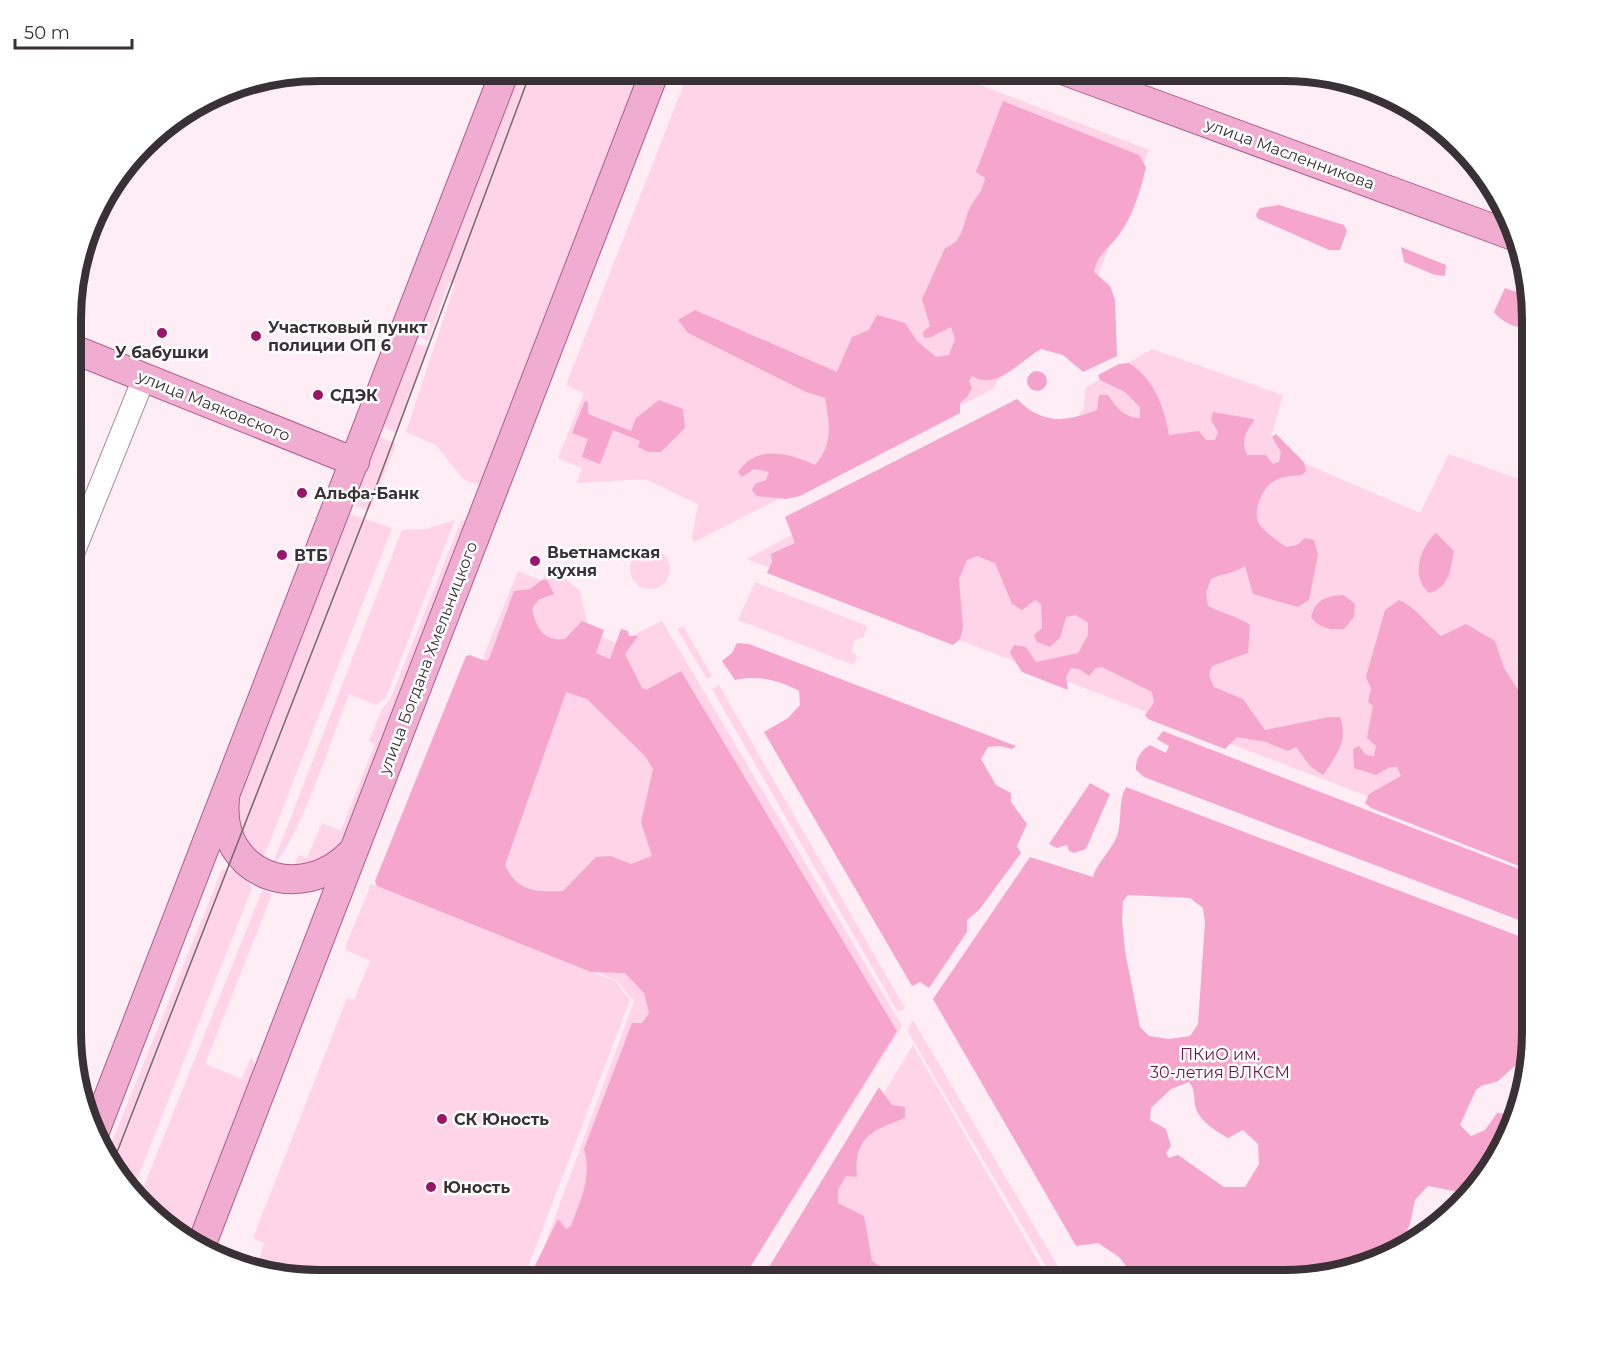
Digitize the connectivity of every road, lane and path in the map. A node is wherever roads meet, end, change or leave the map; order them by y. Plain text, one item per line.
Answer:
1 (501, 81) edge
2 (648, 81) edge
3 (1092, 81) edge
4 (1506, 233) edge
5 (81, 353) edge
6 (144, 378) junction
7 (355, 462) junction
8 (81, 534) edge
9 (226, 794) junction
10 (353, 850) junction
11 (99, 1122) edge
12 (203, 1240) edge

1 - 7 main road
2 - 10 main road, улица Богдана Хмельницкого
3 - 4 main road, улица Масленникова
5 - 6 main road, улица Маяковского
6 - 7 main road, улица Маяковского
6 - 8 street
7 - 9 main road
9 - 10 main road
9 - 11 main road
10 - 12 main road, улица Богдана Хмельницкого

